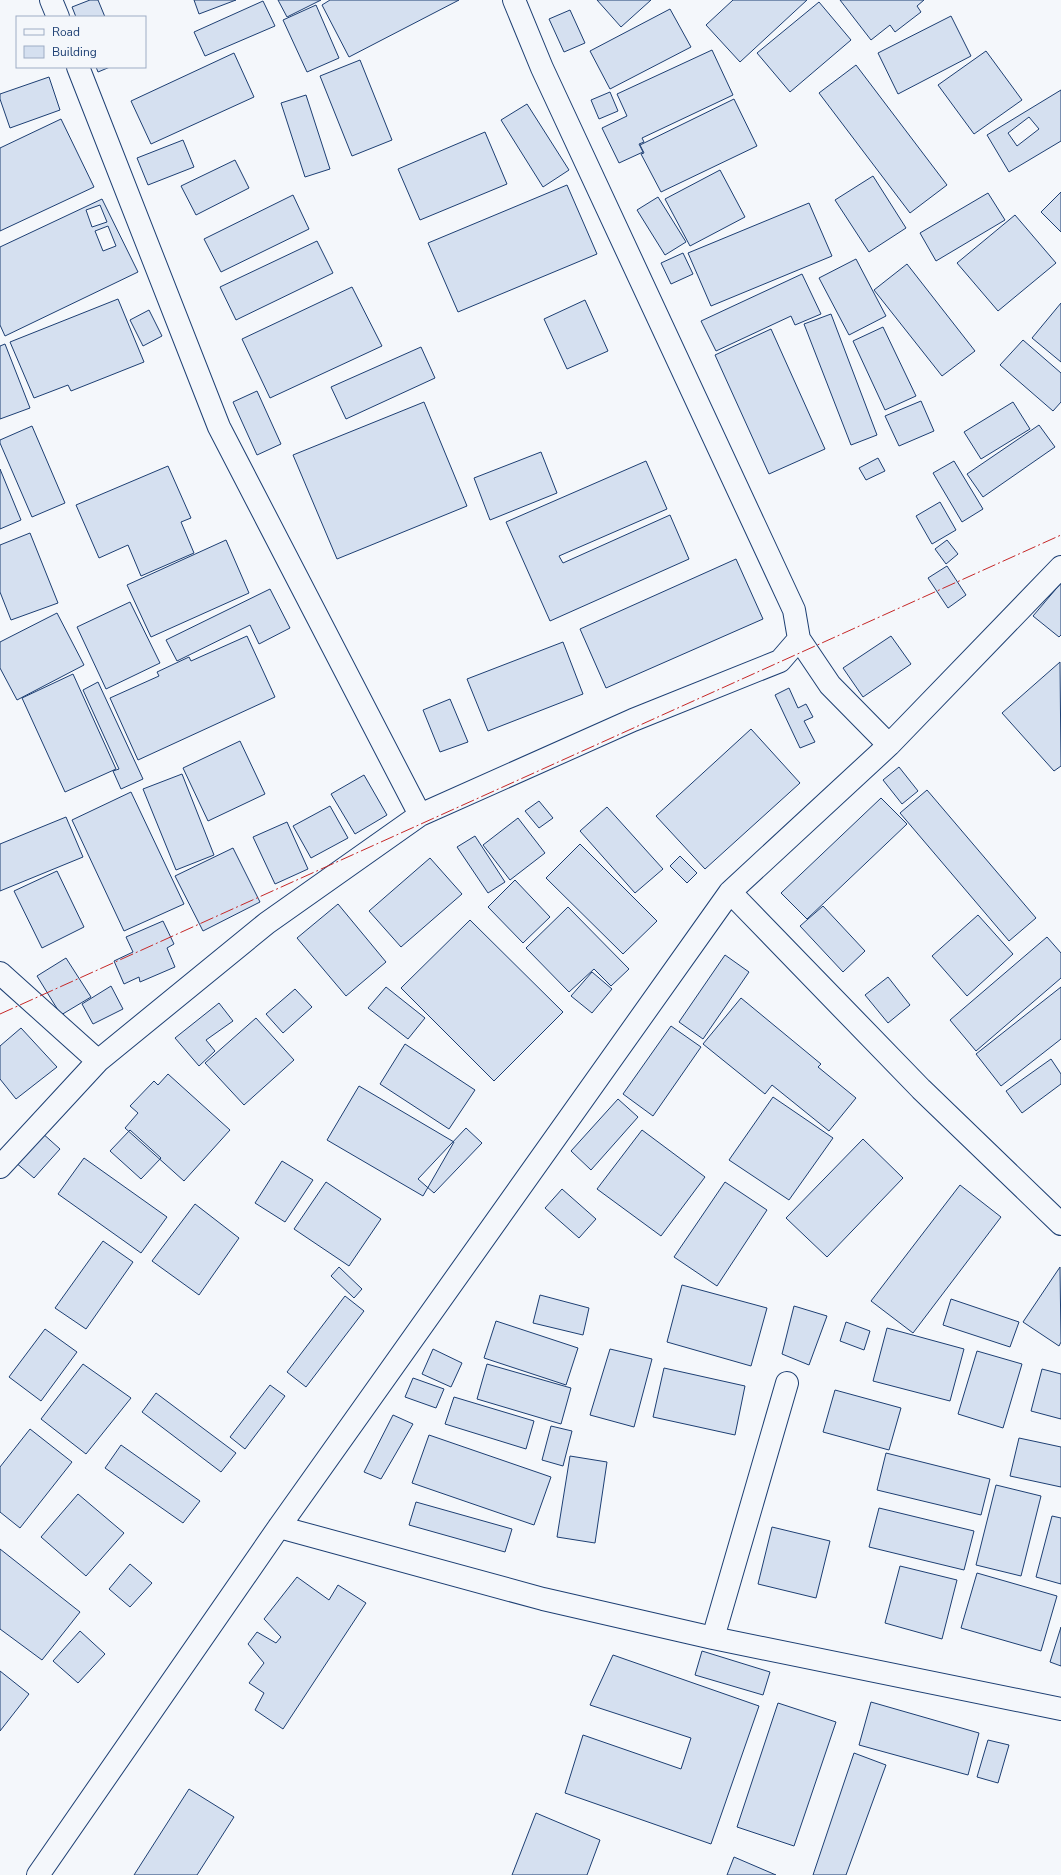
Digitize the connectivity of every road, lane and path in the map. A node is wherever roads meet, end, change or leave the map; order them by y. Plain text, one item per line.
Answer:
1 (52, 0) edge
2 (514, 0) edge
3 (58, 16) edge
4 (78, 68) edge
5 (1061, 567) edge
6 (799, 639) junction
7 (889, 745) junction
8 (420, 815) junction
9 (730, 892) junction
10 (0, 973) edge
11 (98, 1061) junction
12 (0, 1167) edge
13 (1061, 1224) edge
14 (787, 1383) dead end
15 (279, 1527) junction
16 (713, 1638) junction
17 (1061, 1709) edge
18 (38, 1875) edge

1 - 3 street
2 - 6 street
4 - 8 street
5 - 7 street
6 - 7 street
6 - 8 street
7 - 9 street
8 - 11 street
9 - 13 street
9 - 15 street
10 - 11 street
11 - 12 street
14 - 16 street
15 - 16 street
15 - 18 street
16 - 17 street

